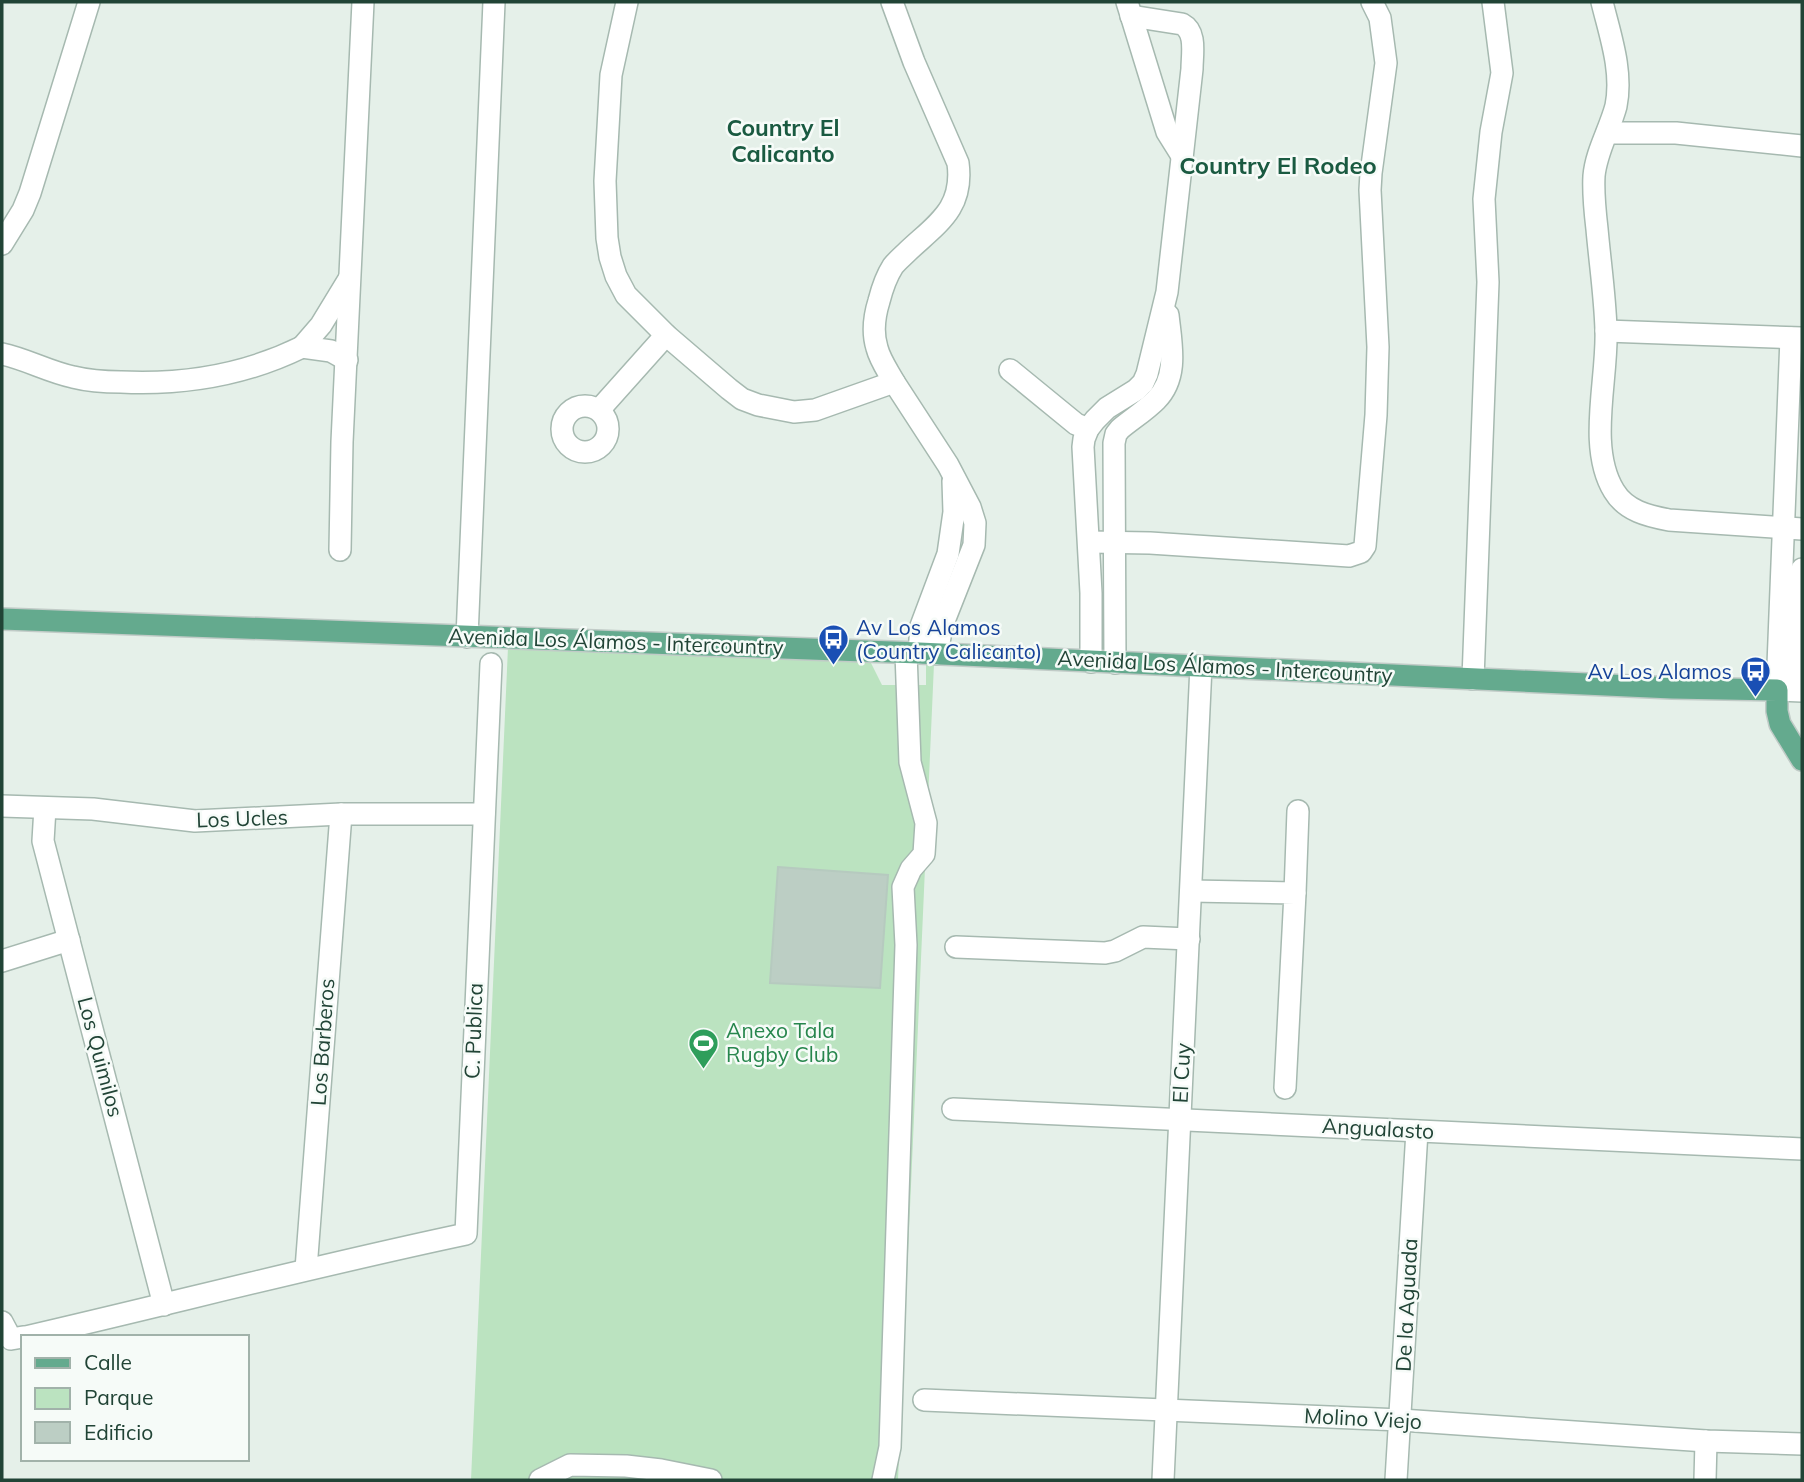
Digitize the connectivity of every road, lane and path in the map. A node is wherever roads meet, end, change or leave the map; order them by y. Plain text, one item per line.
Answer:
1 (89, 2) edge
2 (363, 2) edge
3 (494, 2) edge
4 (628, 2) edge
5 (892, 2) edge
6 (1372, 2) edge
7 (1493, 2) edge
8 (1602, 2) edge
9 (1129, 9) edge
10 (1607, 133) junction
11 (1802, 146) edge
12 (1182, 156) junction
13 (2, 244) edge
14 (350, 277) junction
15 (1167, 292) junction
16 (1606, 331) junction
17 (666, 335) junction
18 (1797, 338) edge
19 (302, 347) junction
20 (2, 354) edge
21 (347, 360) junction
22 (1010, 370) dead end
23 (894, 382) junction
24 (598, 410) dead end
25 (1088, 429) junction
26 (1792, 528) edge
27 (1089, 542) junction
28 (1114, 542) junction
29 (341, 550) dead end
30 (1802, 569) edge
31 (2, 619) edge
32 (467, 636) junction
33 (921, 653) junction
34 (1091, 662) junction
35 (1115, 663) junction
36 (491, 664) dead end
37 (1201, 666) junction
38 (1473, 679) junction
39 (1791, 690) edge
40 (1802, 760) edge
41 (2, 806) edge
42 (45, 808) junction
43 (1298, 811) dead end
44 (341, 814) junction
45 (484, 814) junction
46 (1191, 891) junction
47 (1295, 892) junction
48 (1189, 939) junction
49 (69, 940) junction
50 (956, 947) dead end
51 (2, 961) edge
52 (1285, 1088) dead end
53 (953, 1109) dead end
54 (1180, 1119) junction
55 (1417, 1131) junction
56 (1802, 1149) edge
57 (306, 1269) junction
58 (164, 1305) junction
59 (2, 1322) edge
60 (34, 1335) edge
61 (21, 1338) edge
62 (924, 1400) dead end
63 (1166, 1410) junction
64 (1401, 1420) junction
65 (1706, 1441) junction
66 (1802, 1444) edge
67 (540, 1480) edge
68 (711, 1480) edge
69 (883, 1480) edge
70 (1163, 1480) edge
71 (1396, 1480) edge
72 (1705, 1480) edge

1 - 13 street
2 - 14 street
3 - 32 street
4 - 17 street
5 - 23 street
6 - 28 street
7 - 38 street
8 - 10 street
9 - 12 street
9 - 12 street
10 - 11 street
10 - 16 street
12 - 15 street
14 - 19 street
14 - 21 street
15 - 25 street
15 - 28 street
16 - 18 street
16 - 26 street
17 - 23 street
17 - 24 street
18 - 26 street
19 - 20 street
19 - 21 street
21 - 29 street
22 - 25 street
23 - 33 street
25 - 27 street
26 - 39 street
27 - 28 street
27 - 34 street
28 - 35 street
30 - 39 street
31 - 32 main road, Avenida Los Álamos - Intercountry
32 - 33 main road, Avenida Los Álamos - Intercountry
33 - 34 main road, Avenida Los Álamos - Intercountry
33 - 69 street
34 - 35 main road, Avenida Los Álamos - Intercountry
35 - 37 main road, Avenida Los Álamos - Intercountry
36 - 45 street, C. Publica
37 - 38 main road, Avenida Los Álamos - Intercountry
37 - 46 street, El Cuy
38 - 39 main road, Avenida Los Álamos - Intercountry
39 - 40 main road
41 - 42 street, Los Ucles
42 - 44 street, Los Ucles
42 - 49 street, Los Quimilos
43 - 47 street
44 - 45 street, Los Ucles
44 - 57 street, Los Barberos
45 - 57 street, C. Publica
46 - 47 street
46 - 48 street, El Cuy
47 - 52 street
48 - 50 street
48 - 54 street, El Cuy
49 - 51 street
49 - 58 street, Los Quimilos
53 - 54 street, Angualasto
54 - 55 street, Angualasto
54 - 63 street, El Cuy
55 - 56 street, Angualasto
55 - 64 street, De la Aguada
57 - 58 street
58 - 60 street
59 - 61 street
62 - 63 street, Molino Viejo
63 - 64 street, Molino Viejo
63 - 70 street, El Cuy
64 - 65 street, Molino Viejo
64 - 71 street, De la Aguada
65 - 66 street, Molino Viejo
65 - 72 street
67 - 68 street

